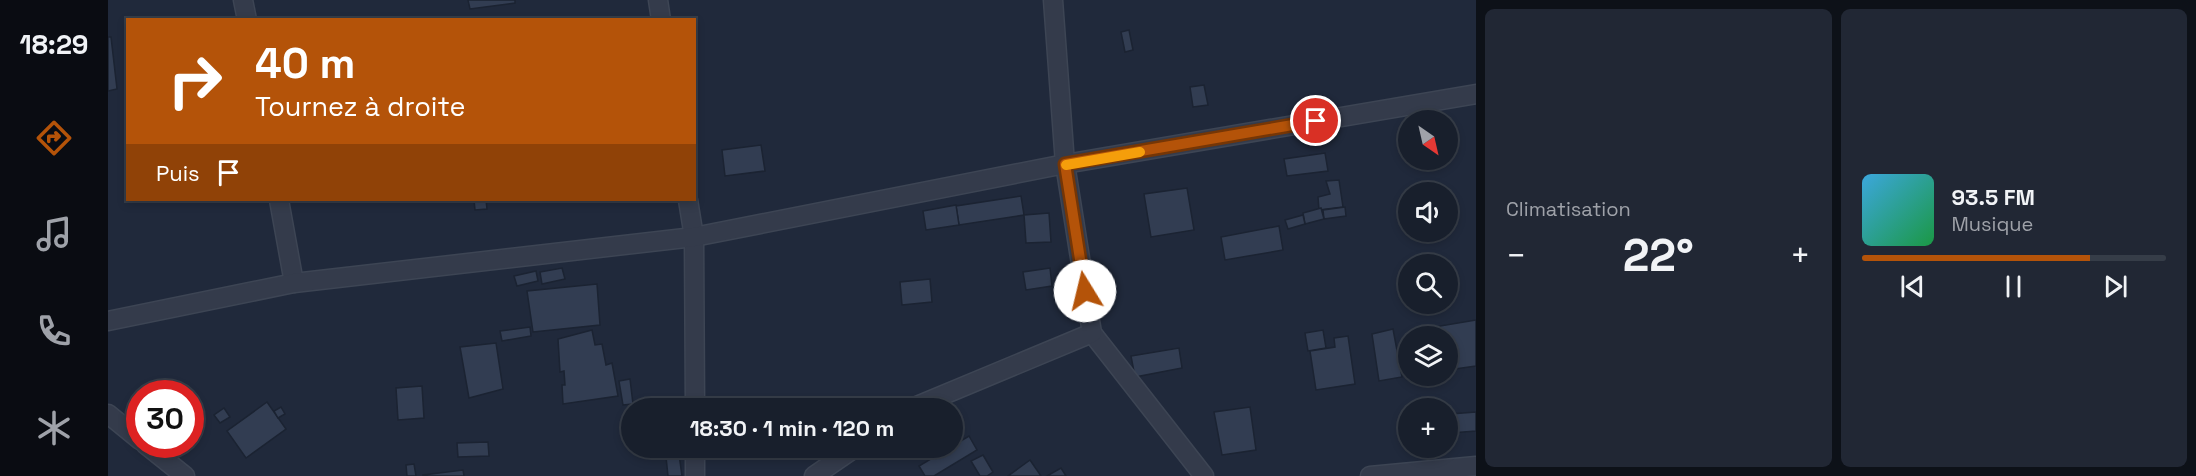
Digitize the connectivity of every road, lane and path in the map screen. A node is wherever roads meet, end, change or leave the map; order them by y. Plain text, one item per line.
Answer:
1 (243, 0) edge
2 (658, 0) edge
3 (1053, 0) edge
4 (247, 18) edge
5 (661, 18) edge
6 (1476, 94) edge
7 (1065, 164) junction
8 (279, 201) edge
9 (688, 201) edge
10 (694, 237) junction
11 (294, 283) junction
12 (108, 321) edge
13 (1092, 333) junction
14 (695, 398) edge
15 (936, 398) edge
16 (108, 414) edge
17 (126, 429) edge
18 (162, 458) edge
19 (695, 458) edge
20 (840, 458) edge
21 (1476, 466) edge
22 (185, 476) edge
23 (695, 476) edge
24 (814, 476) edge
25 (1204, 476) edge
26 (1370, 476) edge

1 - 4 street
2 - 5 street
3 - 7 street
6 - 7 street
7 - 10 street
7 - 13 street
8 - 11 street
9 - 10 street
10 - 11 street
10 - 14 street
11 - 12 street
13 - 15 street
13 - 25 street
16 - 17 street
18 - 22 street
19 - 23 street
20 - 24 street
21 - 26 street

